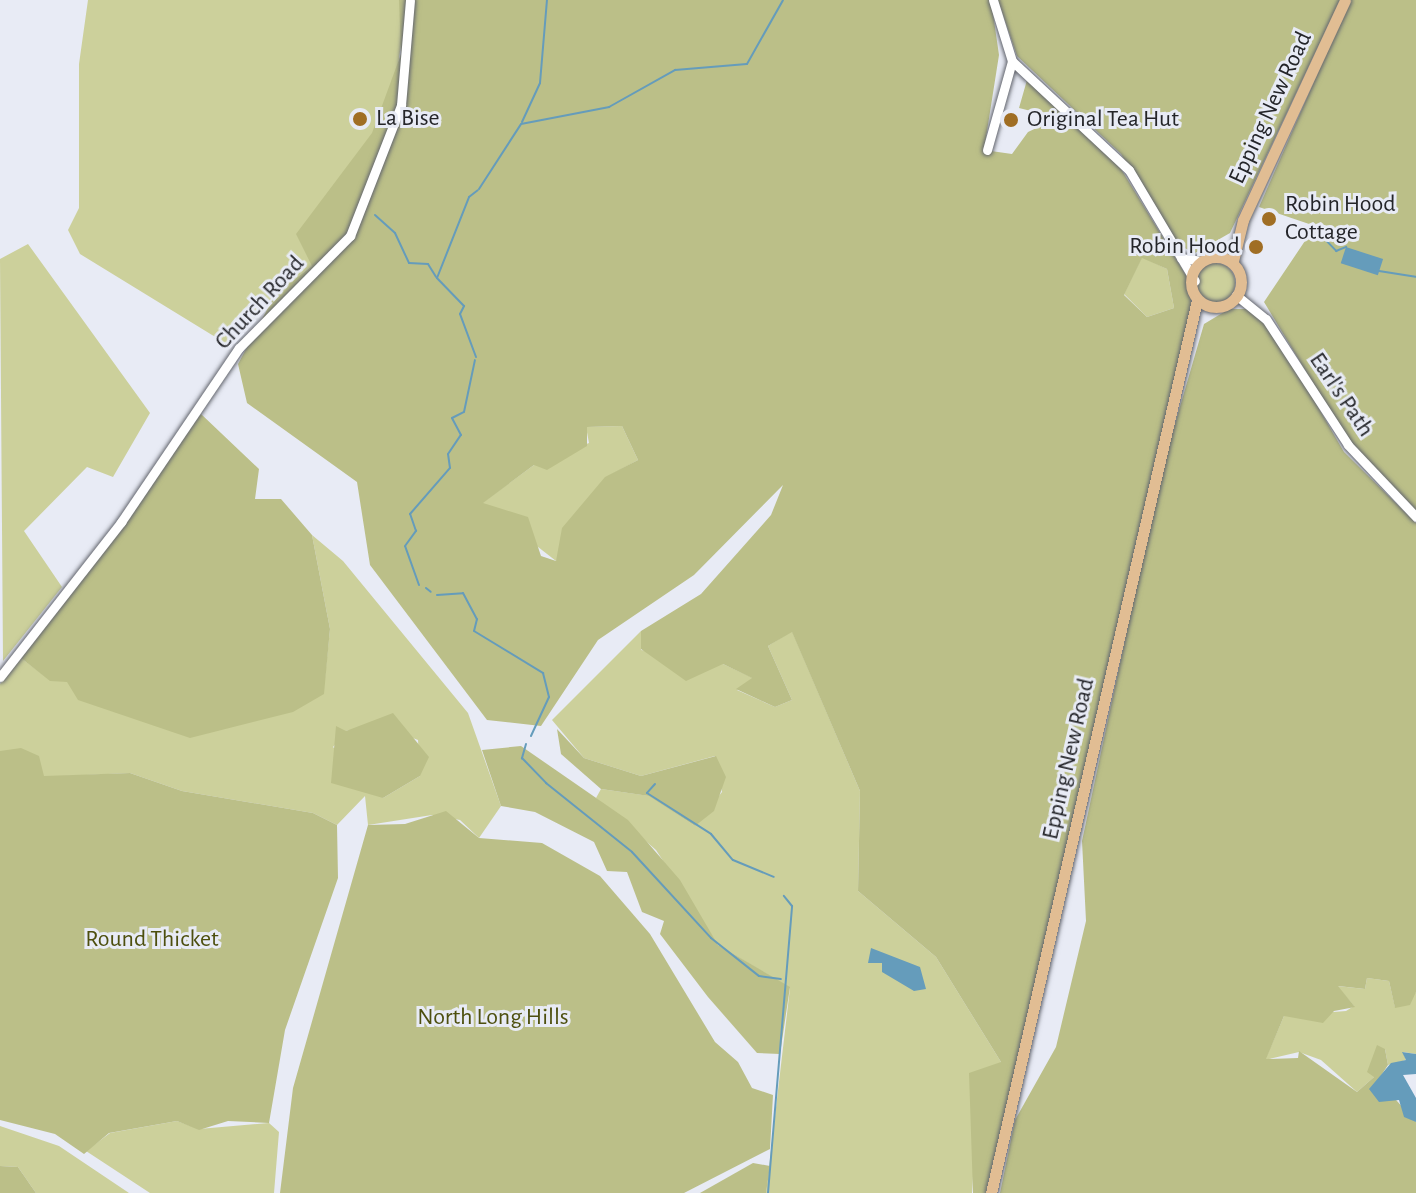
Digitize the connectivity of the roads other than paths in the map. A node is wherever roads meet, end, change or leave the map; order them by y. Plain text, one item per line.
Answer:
1 (410, 0) edge
2 (993, 0) edge
3 (1345, 0) edge
4 (1012, 61) junction
5 (987, 150) dead end
6 (1237, 234) junction
7 (1215, 255) junction
8 (1181, 258) junction
9 (1202, 261) junction
10 (1233, 261) junction
11 (1195, 281) junction
12 (1236, 295) junction
13 (1197, 300) junction
14 (1213, 310) junction
15 (1194, 336) junction
16 (1416, 517) edge
17 (0, 677) edge
18 (991, 1193) edge

1 - 17 street, Church Road
2 - 4 street
3 - 6 main road, Epping New Road
4 - 5 street
4 - 8 street
6 - 7 main road, Epping New Road
6 - 10 main road, Epping New Road
7 - 9 main road
7 - 10 main road
8 - 9 street
8 - 11 street
9 - 11 main road
10 - 12 main road
11 - 13 main road
12 - 14 main road
12 - 16 street, Earl's Path
13 - 14 main road
13 - 15 main road, Epping New Road
14 - 15 main road, Epping New Road
15 - 18 main road, Epping New Road

